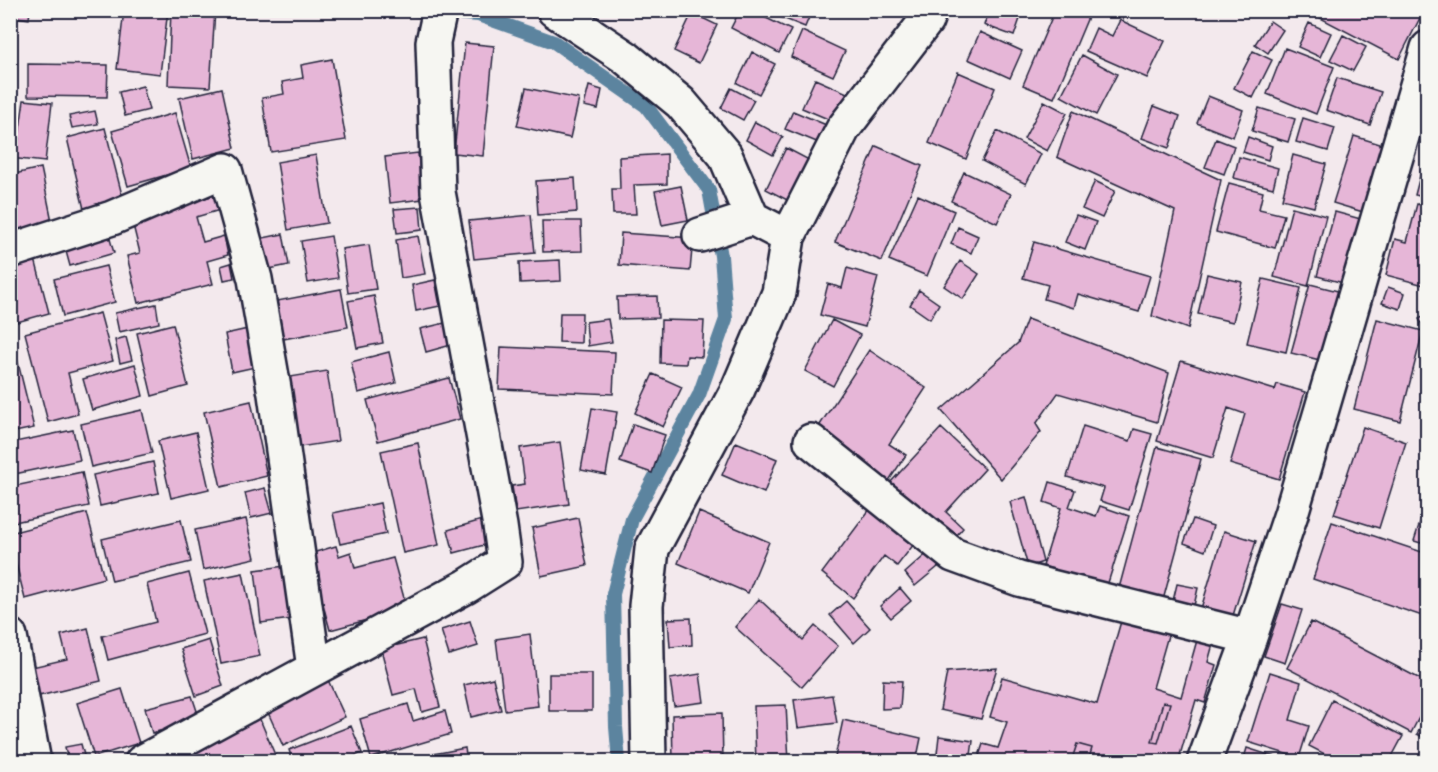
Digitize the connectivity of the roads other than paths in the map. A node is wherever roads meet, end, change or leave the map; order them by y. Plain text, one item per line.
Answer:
1 (440, 10) edge
2 (554, 10) edge
3 (930, 10) edge
4 (1428, 48) edge
5 (752, 218) junction
6 (700, 235) dead end
7 (788, 237) junction
8 (10, 251) edge
9 (811, 441) dead end
10 (10, 636) edge
11 (1250, 637) junction
12 (314, 668) junction
13 (34, 762) edge
14 (142, 762) edge
15 (649, 762) edge
16 (1204, 762) edge

1 - 12 street
2 - 5 street
3 - 7 street
4 - 11 street
5 - 6 street
5 - 7 street
7 - 15 street
8 - 12 street
9 - 11 street
10 - 13 street
11 - 16 street
12 - 14 street

